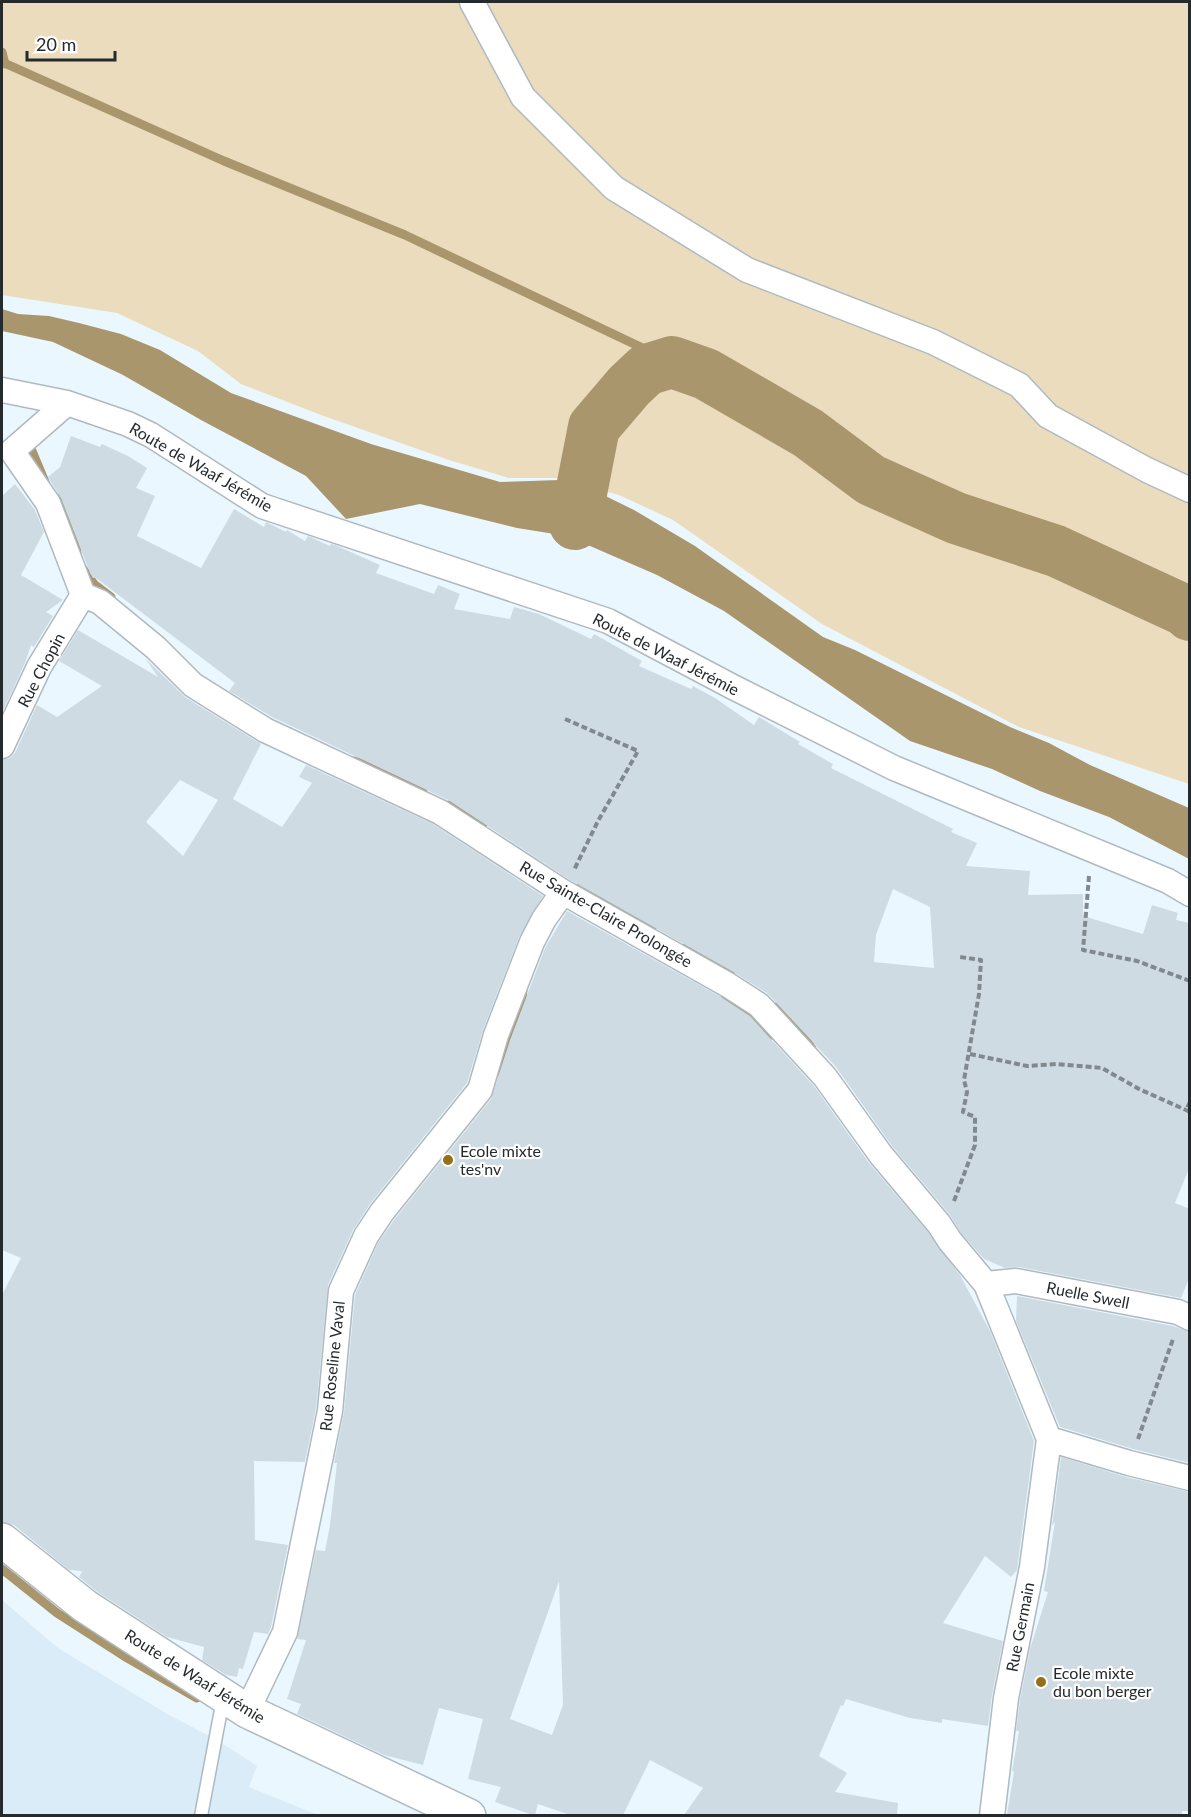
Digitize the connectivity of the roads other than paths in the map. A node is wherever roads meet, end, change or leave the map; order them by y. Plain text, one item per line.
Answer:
1 (472, 2) edge
2 (2, 390) edge
3 (67, 403) junction
4 (1190, 490) edge
5 (83, 596) junction
6 (2, 746) edge
7 (563, 892) junction
8 (1190, 894) edge
9 (986, 1284) junction
10 (1184, 1315) edge
11 (1049, 1439) junction
12 (1190, 1478) edge
13 (2, 1540) edge
14 (236, 1704) junction
15 (201, 1815) edge
16 (469, 1815) edge
17 (992, 1815) edge

1 - 4 street
2 - 3 street, Route de Waaf Jérémie
3 - 5 street
3 - 8 street, Route de Waaf Jérémie
5 - 6 street, Rue Chopin
5 - 7 street, Rue Sainte-Claire Prolongée
7 - 9 street, Rue Sainte-Claire Prolongée
7 - 14 street, Rue Roseline Vaval
9 - 10 street, Ruelle Swell
9 - 11 street, Rue Sainte-Claire Prolongée
11 - 12 street
11 - 17 street, Rue Germain
13 - 14 street, Route de Waaf Jérémie
14 - 15 lane
14 - 16 street, Route de Waaf Jérémie

